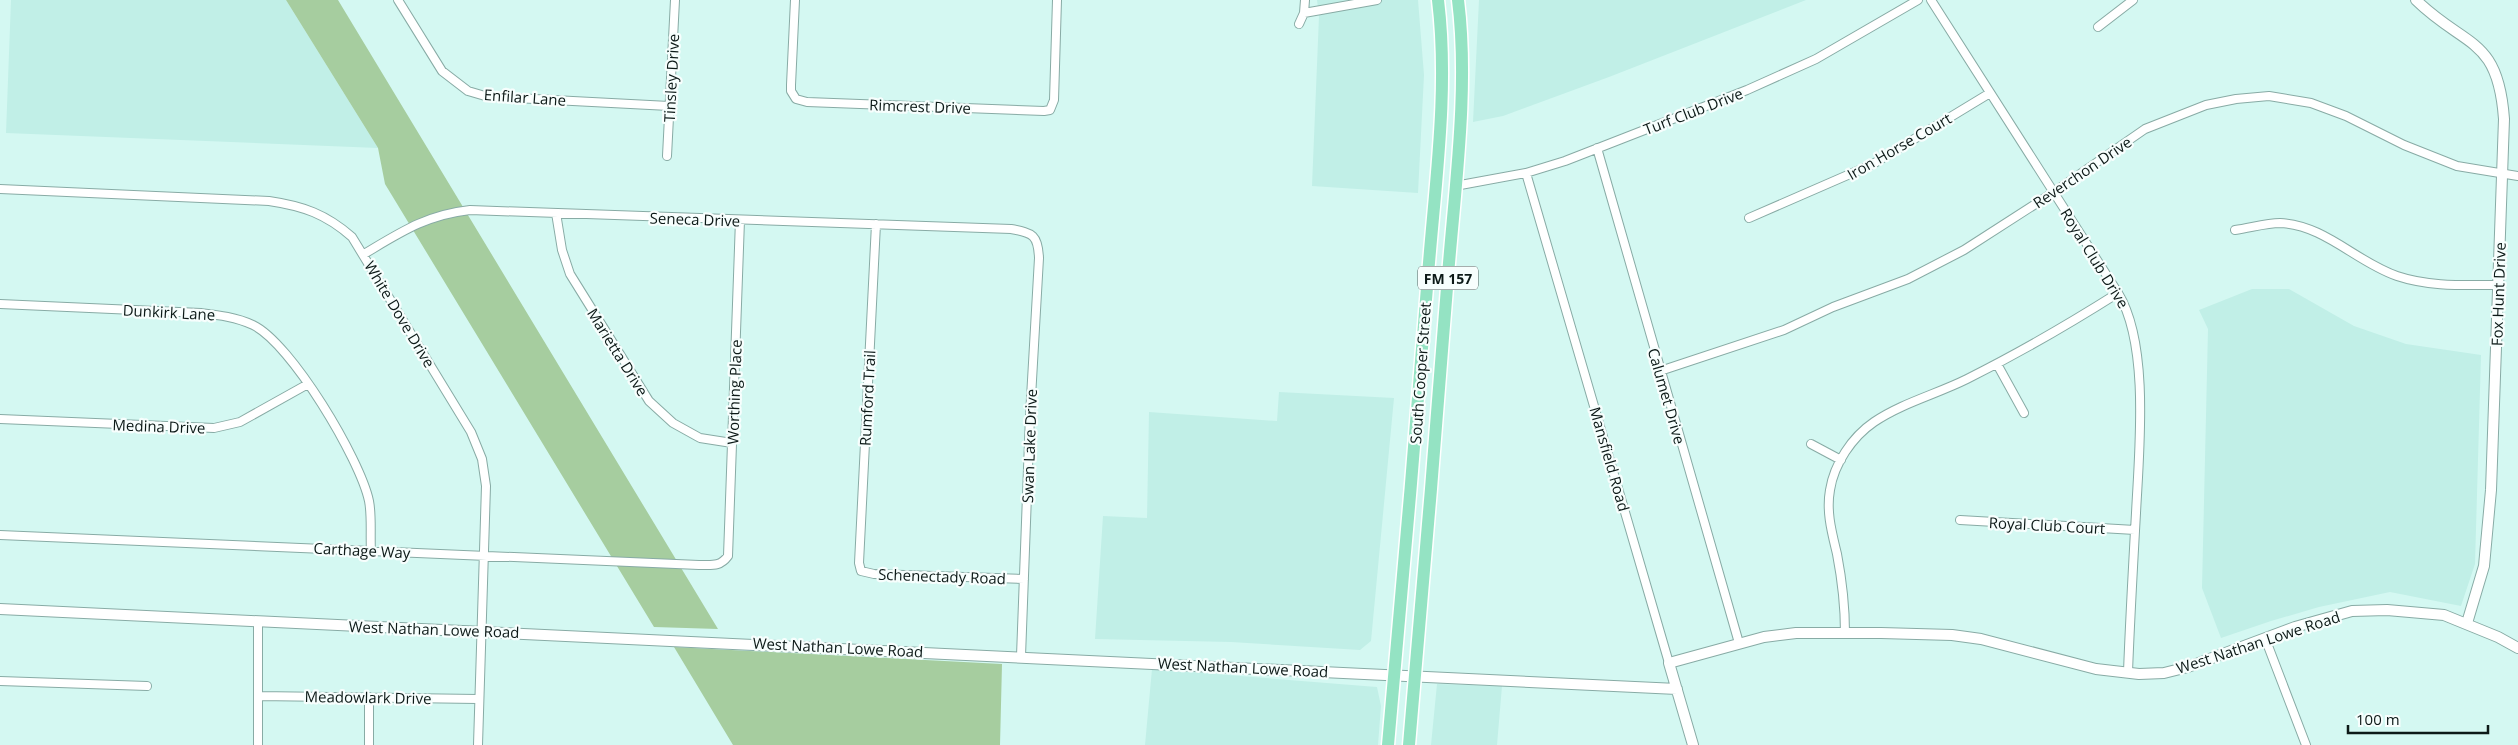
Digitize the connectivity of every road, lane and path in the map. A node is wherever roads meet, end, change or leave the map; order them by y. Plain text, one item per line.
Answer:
1 (398, 0) edge
2 (675, 0) edge
3 (795, 0) edge
4 (1057, 0) edge
5 (1307, 0) edge
6 (1377, 0) edge
7 (1438, 0) edge
8 (1458, 0) edge
9 (1918, 0) edge
10 (1931, 0) edge
11 (2133, 0) edge
12 (2416, 0) edge
13 (1304, 13) junction
14 (1299, 24) dead end
15 (2098, 27) dead end
16 (1990, 93) junction
17 (669, 106) junction
18 (1596, 148) junction
19 (667, 156) dead end
20 (1526, 174) junction
21 (2502, 174) junction
22 (2518, 176) edge
23 (1455, 186) junction
24 (0, 189) edge
25 (2054, 192) junction
26 (556, 213) junction
27 (1748, 218) dead end
28 (740, 220) junction
29 (876, 224) junction
30 (2235, 230) dead end
31 (1035, 236) joint
32 (364, 254) junction
33 (2498, 285) junction
34 (2118, 293) junction
35 (0, 304) edge
36 (1997, 364) junction
37 (1660, 371) junction
38 (308, 384) junction
39 (1418, 410) junction
40 (1438, 411) junction
41 (2024, 413) dead end
42 (0, 419) edge
43 (732, 443) junction
44 (1811, 444) dead end
45 (1841, 460) junction
46 (1960, 520) dead end
47 (2135, 530) junction
48 (0, 535) edge
49 (371, 551) junction
50 (484, 556) junction
51 (723, 562) joint
52 (861, 571) joint
53 (1024, 579) junction
54 (0, 609) edge
55 (258, 621) junction
56 (2466, 623) junction
57 (482, 630) junction
58 (1845, 633) junction
59 (2265, 638) junction
60 (1738, 643) junction
61 (2518, 648) edge
62 (1021, 656) junction
63 (1669, 663) junction
64 (2128, 672) junction
65 (1394, 675) junction
66 (1415, 676) junction
67 (0, 681) edge
68 (147, 686) dead end
69 (1677, 689) junction
70 (258, 696) junction
71 (369, 698) junction
72 (478, 699) junction
73 (258, 745) edge
74 (369, 745) edge
75 (478, 745) edge
76 (1388, 745) edge
77 (1409, 745) edge
78 (1693, 745) edge
79 (2306, 745) edge

1 - 17 street, Enfilar Lane
2 - 17 street, Tinsley Drive
3 - 4 street, Rimcrest Drive
5 - 13 street
6 - 13 street
7 - 39 main road, South Cooper Street / FM 157
8 - 23 main road, South Cooper Street / FM 157
9 - 18 street, Turf Club Drive
10 - 16 street, Royal Club Drive
11 - 15 street
12 - 21 street, Fox Hunt Drive
13 - 14 street
16 - 25 street, Royal Club Drive
16 - 27 street, Iron Horse Court
17 - 19 street, Tinsley Drive
18 - 20 street, Turf Club Drive
18 - 37 street, Calumet Drive
20 - 23 street, Turf Club Drive
20 - 63 street, Mansfield Road
21 - 22 street, Reverchon Drive
21 - 25 street, Reverchon Drive
21 - 33 street, Fox Hunt Drive
23 - 40 main road, South Cooper Street / FM 157
24 - 32 street, White Dove Drive
25 - 34 street, Royal Club Drive
25 - 37 street, Reverchon Drive
26 - 28 street, Seneca Drive
26 - 32 street, Seneca Drive
26 - 43 street, Marietta Drive
28 - 29 street, Seneca Drive
28 - 43 street, Worthing Place
29 - 31 street, Seneca Drive
29 - 52 street, Rumford Trail
30 - 33 street
31 - 53 street, Swan Lake Drive
32 - 50 street, White Dove Drive
33 - 56 street, Fox Hunt Drive
34 - 36 street
34 - 47 street, Royal Club Drive
35 - 38 street, Dunkirk Lane
36 - 41 street
36 - 45 street
37 - 60 street, Calumet Drive
38 - 42 street, Medina Drive
38 - 49 street, Dunkirk Lane
39 - 40 main road
39 - 65 main road, South Cooper Street / FM 157
40 - 66 main road, South Cooper Street / FM 157
43 - 51 street, Worthing Place
44 - 45 street
45 - 58 street
46 - 47 street, Royal Club Court
47 - 64 street, Royal Club Drive
48 - 49 street, Carthage Way
49 - 50 street, Carthage Way
50 - 51 street, Carthage Way
50 - 57 street, White Dove Drive
52 - 53 street, Schenectady Road
53 - 62 street, Swan Lake Drive
54 - 55 street, West Nathan Lowe Road
55 - 57 street, West Nathan Lowe Road
55 - 70 street
56 - 59 street, West Nathan Lowe Road
56 - 61 street, West Nathan Lowe Road
57 - 62 street, West Nathan Lowe Road
57 - 72 street, White Dove Drive
58 - 60 street, West Nathan Lowe Road
58 - 64 street, West Nathan Lowe Road
59 - 64 street, West Nathan Lowe Road
59 - 79 street
60 - 63 street, West Nathan Lowe Road
62 - 65 street, West Nathan Lowe Road
63 - 69 street, Mansfield Road
65 - 66 street, West Nathan Lowe Road
65 - 76 main road, South Cooper Street / FM 157
66 - 69 street, West Nathan Lowe Road
66 - 77 main road, South Cooper Street / FM 157
67 - 68 street
69 - 78 street, Mansfield Road
70 - 71 street, Meadowlark Drive
70 - 73 street
71 - 72 street, Meadowlark Drive
71 - 74 street
72 - 75 street, White Dove Drive

